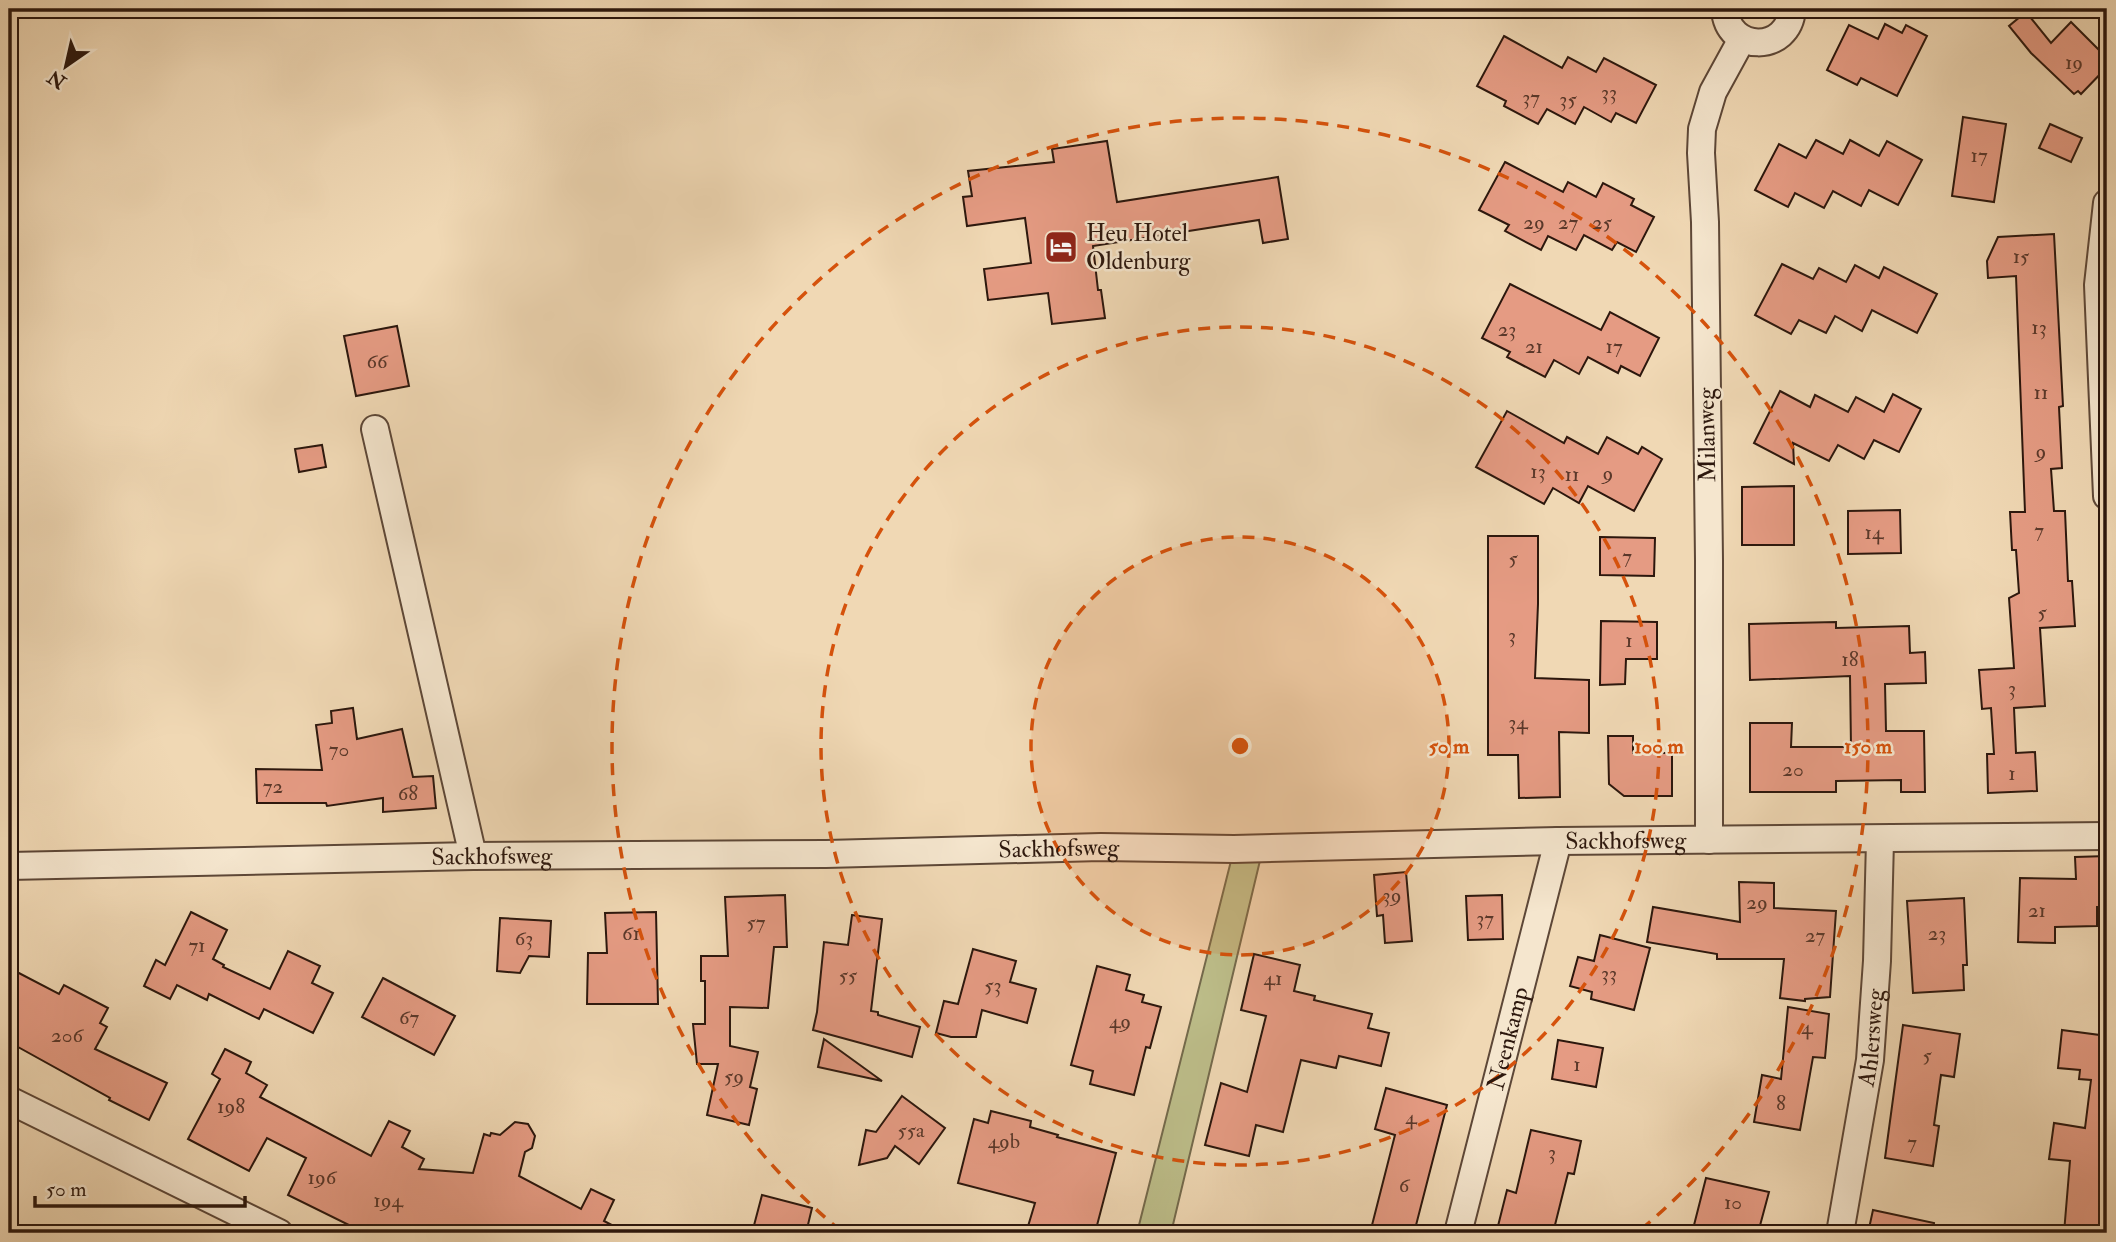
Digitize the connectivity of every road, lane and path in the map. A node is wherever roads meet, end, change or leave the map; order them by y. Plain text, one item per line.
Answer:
1 (1724, 9) edge
2 (1792, 9) edge
3 (1742, 39) junction
4 (2107, 203) edge
5 (375, 429) dead end
6 (2107, 496) edge
7 (2107, 836) edge
8 (1709, 840) junction
9 (1880, 840) junction
10 (1558, 841) junction
11 (473, 856) junction
12 (9, 866) edge
13 (9, 1100) edge
14 (279, 1233) edge
15 (1458, 1233) edge
16 (1840, 1233) edge

1 - 3 street
2 - 3 street
3 - 8 street, Milanweg
4 - 6 street
5 - 11 street
7 - 9 street, Sackhofsweg
8 - 9 street, Sackhofsweg
8 - 10 street, Sackhofsweg
9 - 16 street, Ahlersweg
10 - 11 street, Sackhofsweg
10 - 15 street, Neenkamp
11 - 12 street, Sackhofsweg
13 - 14 street

